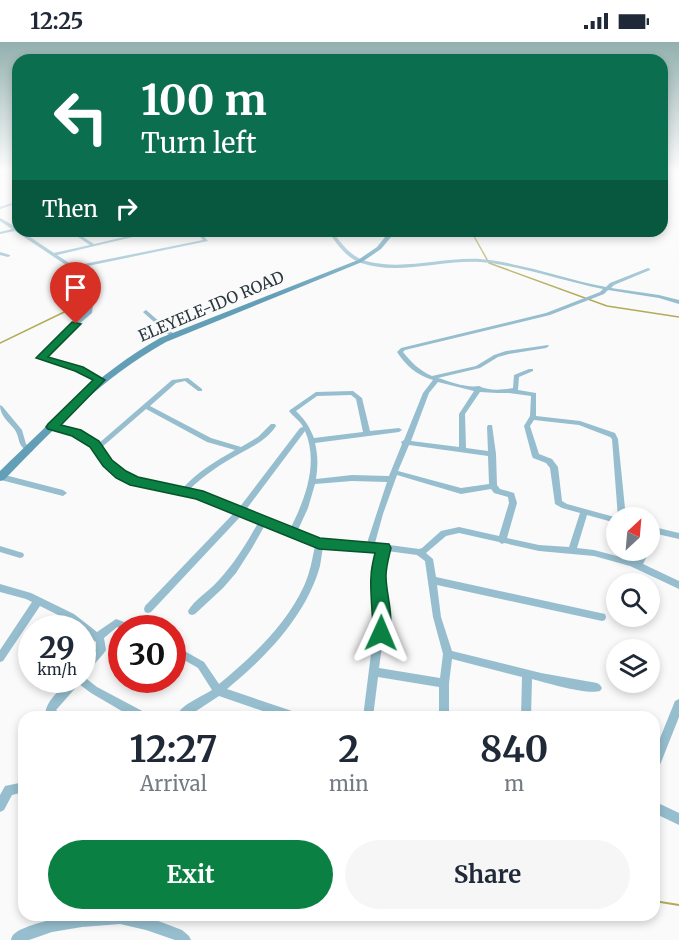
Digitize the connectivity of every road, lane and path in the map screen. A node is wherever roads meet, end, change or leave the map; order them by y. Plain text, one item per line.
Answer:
1 (28, 237) edge
2 (81, 237) edge
3 (126, 237) edge
4 (203, 237) edge
5 (335, 237) edge
6 (389, 237) edge
7 (92, 244) junction
8 (0, 253) edge
9 (54, 254) junction
10 (8, 256) dead end
11 (360, 261) junction
12 (75, 267) junction
13 (648, 269) dead end
14 (605, 288) junction
15 (679, 302) edge
16 (146, 312) dead end
17 (173, 336) junction
18 (546, 346) dead end
19 (531, 370) dead end
20 (434, 379) junction
21 (100, 380) junction
22 (479, 388) junction
23 (200, 390) dead end
24 (511, 391) junction
25 (145, 406) junction
26 (0, 407) edge
27 (532, 418) junction
28 (273, 426) dead end
29 (52, 427) junction
30 (306, 427) junction
31 (490, 427) dead end
32 (399, 430) dead end
33 (367, 434) junction
34 (311, 441) junction
35 (404, 442) junction
36 (97, 448) junction
37 (241, 449) junction
38 (28, 450) junction
39 (462, 450) junction
40 (492, 454) junction
41 (393, 475) junction
42 (0, 477) edge
43 (313, 482) junction
44 (493, 486) junction
45 (183, 492) junction
46 (63, 493) dead end
47 (621, 507) edge
48 (240, 512) junction
49 (584, 512) junction
50 (606, 518) edge
51 (263, 521) junction
52 (660, 532) edge
53 (292, 533) junction
54 (679, 536) edge
55 (502, 541) junction
56 (319, 544) junction
57 (370, 546) junction
58 (383, 548) junction
59 (0, 549) edge
60 (572, 550) junction
61 (419, 552) junction
62 (20, 555) dead end
63 (640, 561) edge
64 (632, 563) junction
65 (432, 580) junction
66 (679, 585) edge
67 (0, 588) edge
68 (38, 601) junction
69 (148, 609) dead end
70 (192, 611) dead end
71 (602, 617) dead end
72 (108, 629) edge
73 (97, 638) junction
74 (448, 654) junction
75 (96, 656) edge
76 (186, 656) edge
77 (0, 658) edge
78 (374, 672) junction
79 (527, 674) junction
80 (444, 683) junction
81 (597, 688) dead end
82 (96, 691) edge
83 (218, 691) junction
84 (64, 693) edge
85 (679, 704) edge
86 (51, 711) edge
87 (131, 711) edge
88 (189, 711) edge
89 (277, 711) edge
90 (369, 711) edge
91 (444, 711) edge
92 (526, 711) edge
93 (660, 751) edge
94 (18, 788) edge
95 (0, 806) edge
96 (660, 810) edge
97 (679, 819) edge
98 (67, 921) edge
99 (135, 921) edge
100 (183, 939) edge
101 (17, 940) edge

1 - 9 street
2 - 7 street
3 - 7 street
4 - 12 street
5 - 11 street
6 - 11 main road, ELEYELE-IDO ROAD
7 - 9 street
8 - 10 street
9 - 12 street
11 - 14 street
11 - 17 main road, ELEYELE-IDO ROAD
12 - 21 street
13 - 14 street
14 - 15 street
14 - 20 street
16 - 17 street
17 - 21 main road, ELEYELE-IDO ROAD
18 - 20 street
19 - 24 street
20 - 22 street
20 - 35 street
21 - 29 main road, ELEYELE-IDO ROAD
22 - 24 street
22 - 39 street
23 - 25 street
24 - 27 street
25 - 36 street
25 - 37 street
26 - 38 street
27 - 47 street
27 - 49 street
28 - 37 street
29 - 36 street
29 - 38 main road, ELEYELE-IDO ROAD
30 - 33 street
30 - 34 street
30 - 48 street
31 - 40 street
32 - 33 street
33 - 34 street
34 - 43 street
35 - 39 street
35 - 41 street
36 - 45 street
37 - 45 street
38 - 42 main road, ELEYELE-IDO ROAD
39 - 40 street
40 - 44 street
41 - 43 street
41 - 44 street
41 - 57 street
42 - 46 street
43 - 53 street
44 - 55 street
45 - 48 street
48 - 51 street
48 - 69 street
49 - 50 street
49 - 60 street
51 - 53 street
51 - 70 street
52 - 54 street
53 - 56 street
55 - 60 street
55 - 61 street
56 - 57 street
56 - 83 street
57 - 58 street
58 - 61 street
58 - 78 street
59 - 62 street
60 - 64 street
61 - 65 street
63 - 64 street
64 - 66 street
65 - 71 street
65 - 74 street
67 - 68 street
68 - 73 street
68 - 77 street
72 - 73 street
73 - 75 street
74 - 79 street
74 - 80 street
76 - 83 street
78 - 80 street
78 - 90 street
79 - 81 street
79 - 92 street
80 - 91 street
82 - 87 street
83 - 88 street
83 - 89 street
84 - 86 street
85 - 93 street
94 - 95 street
96 - 97 street
98 - 101 street
99 - 100 street

